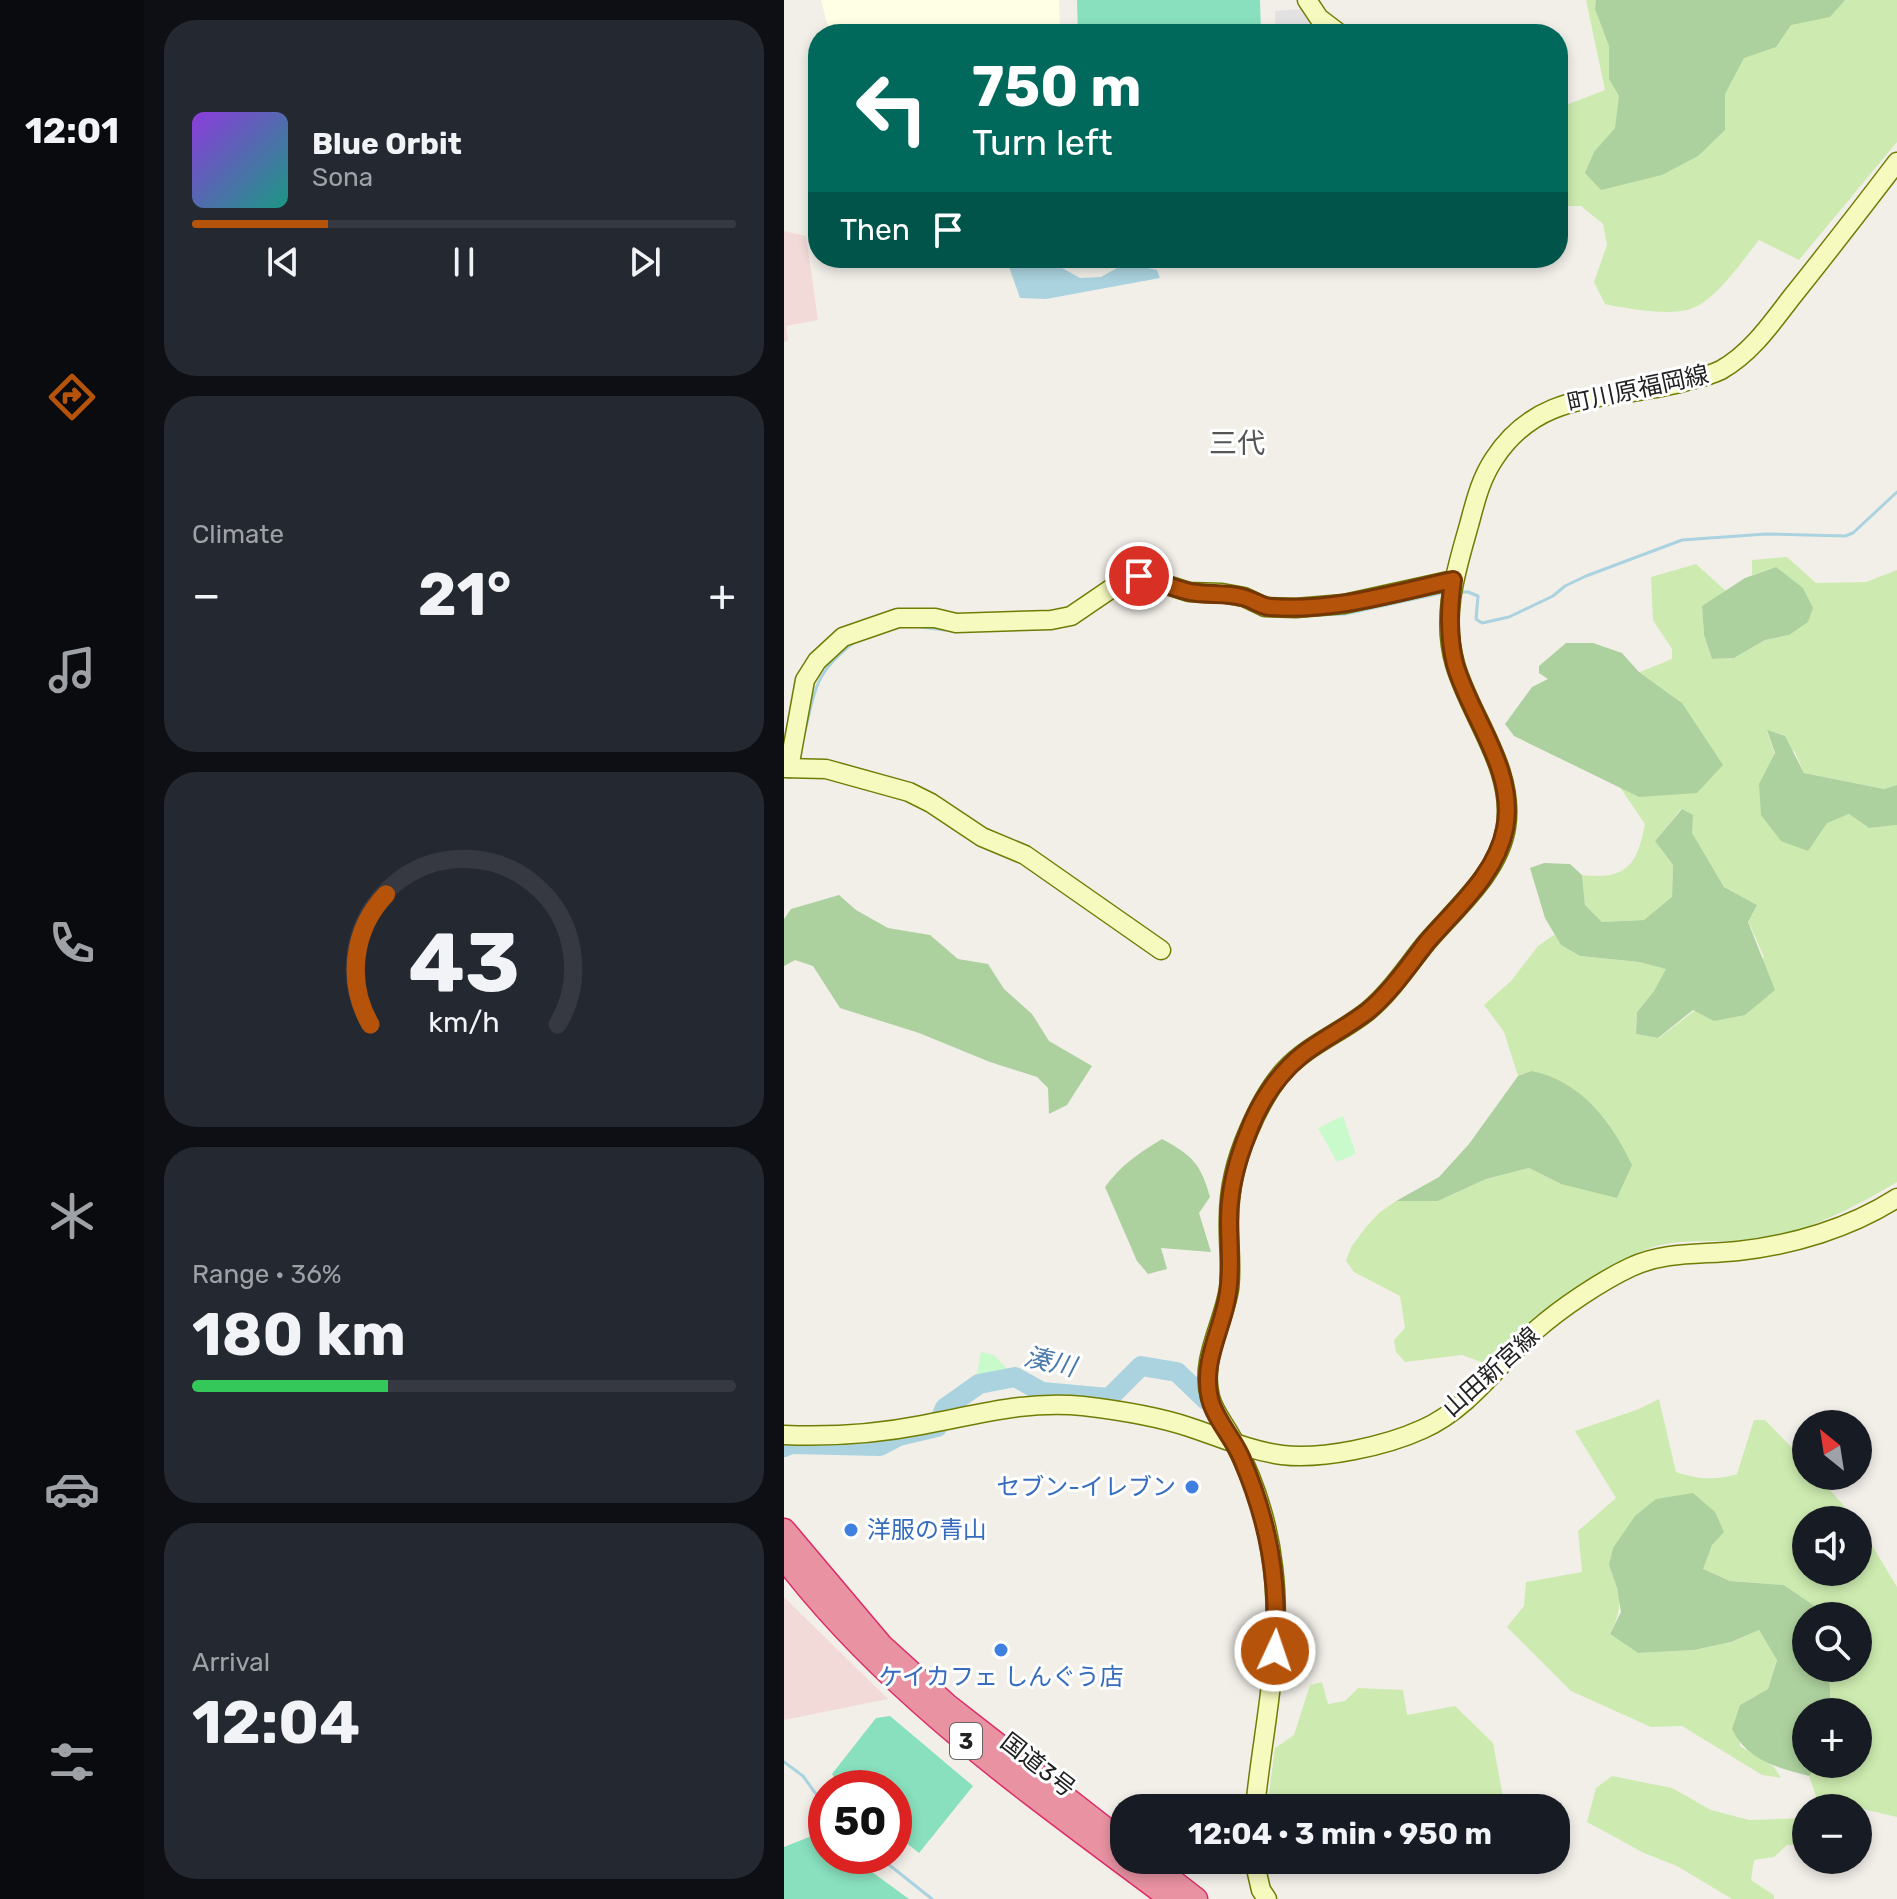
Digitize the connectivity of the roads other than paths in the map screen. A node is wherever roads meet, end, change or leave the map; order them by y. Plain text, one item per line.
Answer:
1 (1307, 0) edge
2 (1327, 24) edge
3 (1897, 162) edge
4 (1453, 580) junction
5 (787, 768) edge
6 (1161, 950) dead end
7 (1897, 1198) edge
8 (784, 1435) edge
9 (1235, 1442) junction
10 (784, 1530) edge
11 (784, 1558) edge
12 (1257, 1794) edge
13 (1110, 1832) edge
14 (1164, 1874) edge
15 (1258, 1874) edge
16 (1263, 1896) edge
17 (1171, 1899) edge
18 (1196, 1899) edge

1 - 2 main road
3 - 4 main road, 町川原福岡線
4 - 5 main road
4 - 9 main road, 町川原福岡線
5 - 6 main road
7 - 9 main road, 山田新宮線
8 - 9 main road, 山田新宮線
9 - 12 main road, 町川原福岡線
10 - 13 highway, 国道3号 / 3
11 - 17 highway, 国道3号 / 3
14 - 18 highway
15 - 16 main road

